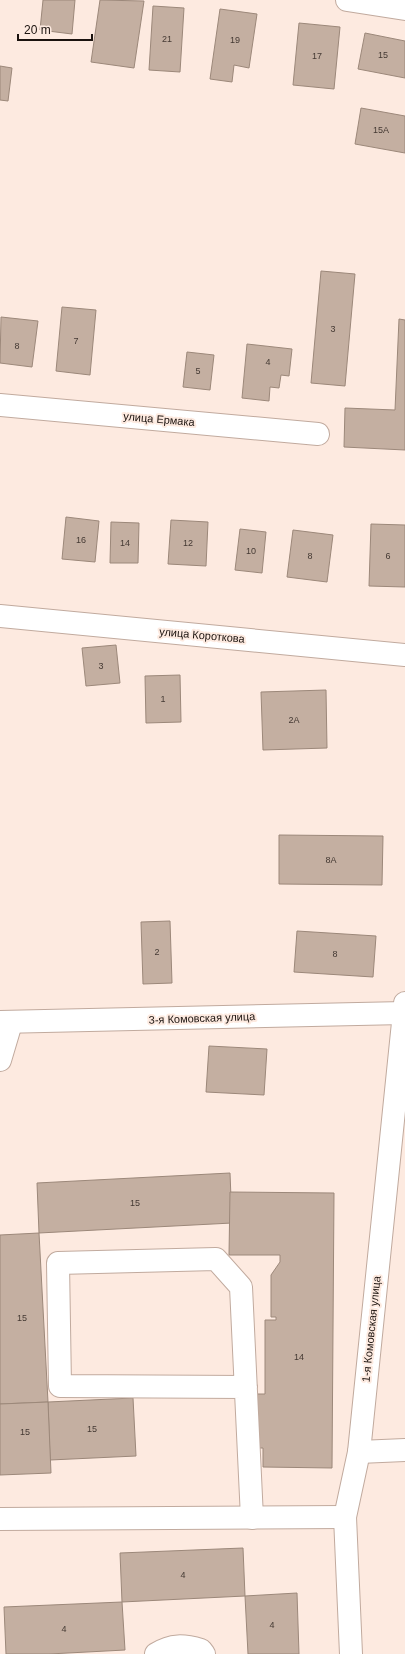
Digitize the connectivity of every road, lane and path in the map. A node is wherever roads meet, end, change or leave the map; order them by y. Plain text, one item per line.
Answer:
1 (347, 0) edge
2 (405, 9) edge
3 (0, 405) edge
4 (318, 434) dead end
5 (0, 616) edge
6 (405, 655) edge
7 (404, 1008) edge
8 (6, 1023) edge
9 (0, 1060) edge
10 (246, 1386) junction
11 (405, 1450) edge
12 (359, 1452) junction
13 (345, 1517) junction
14 (252, 1518) junction
15 (0, 1519) edge
16 (156, 1654) edge
17 (204, 1654) edge
18 (351, 1654) edge

1 - 2 street
3 - 4 street, улица Ермака
5 - 6 street, улица Короткова
7 - 8 street, 3-я Комовская улица
7 - 12 street, 1-я Комовская улица
8 - 9 street
10 - 10 street
10 - 14 street
11 - 12 street
12 - 13 street, 1-я Комовская улица
13 - 14 street
13 - 18 street, 1-я Комовская улица
14 - 15 street
16 - 17 street

